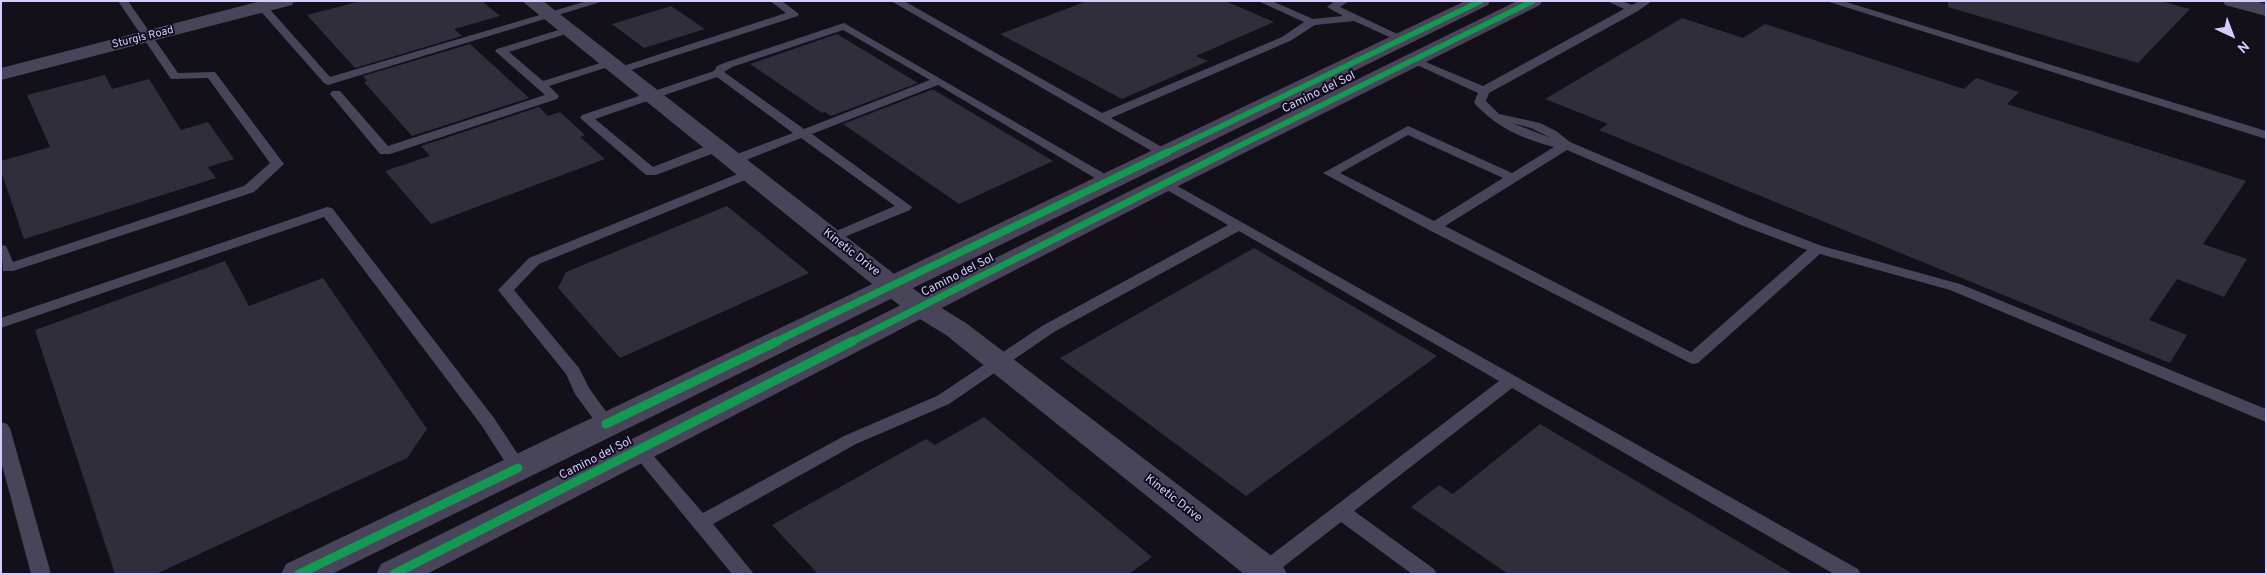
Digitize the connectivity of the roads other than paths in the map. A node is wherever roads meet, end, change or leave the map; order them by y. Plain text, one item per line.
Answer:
1 (123, 1) edge
2 (285, 1) edge
3 (531, 1) edge
4 (599, 1) edge
5 (775, 1) edge
6 (896, 1) edge
7 (1263, 1) edge
8 (1344, 1) edge
9 (1481, 1) edge
10 (1534, 1) edge
11 (1612, 1) edge
12 (1647, 1) edge
13 (1831, 1) edge
14 (2232, 1) edge
15 (262, 7) junction
16 (1634, 9) junction
17 (2266, 10) edge
18 (1354, 18) junction
19 (1312, 22) junction
20 (559, 23) junction
21 (146, 37) junction
22 (1415, 50) junction
23 (615, 66) junction
24 (718, 73) junction
25 (1, 74) edge
26 (939, 81) junction
27 (541, 85) junction
28 (1484, 91) junction
29 (336, 94) dead end
30 (652, 95) junction
31 (1101, 118) junction
32 (803, 134) junction
33 (2266, 135) edge
34 (1566, 145) junction
35 (1164, 154) junction
36 (734, 160) junction
37 (1513, 178) junction
38 (1110, 180) junction
39 (1165, 183) junction
40 (1239, 225) junction
41 (1434, 226) junction
42 (832, 238) junction
43 (1, 249) edge
44 (1817, 249) junction
45 (892, 286) junction
46 (920, 307) junction
47 (1, 323) edge
48 (999, 363) junction
49 (1511, 380) junction
50 (2266, 416) edge
51 (606, 424) junction
52 (1, 428) edge
53 (639, 450) junction
54 (518, 468) junction
55 (1341, 512) junction
56 (700, 523) junction
57 (1257, 570) edge
58 (41, 574) edge
59 (299, 574) edge
60 (394, 574) edge
61 (744, 574) edge
62 (1427, 574) edge
63 (1851, 574) edge

1 - 21 lane
2 - 15 street, Sturgis Road
3 - 20 street, Kinetic Drive
4 - 20 lane
5 - 23 lane
6 - 31 lane
7 - 19 lane
8 - 18 lane
9 - 22 street, Camino del Sol
10 - 22 street, Camino del Sol
11 - 16 lane
12 - 16 lane
13 - 33 lane
14 - 17 street
15 - 20 lane
15 - 21 street, Sturgis Road
16 - 28 lane
18 - 19 lane
18 - 22 lane
19 - 31 lane
20 - 23 street, Kinetic Drive
20 - 27 lane
21 - 25 street, Sturgis Road
21 - 43 lane
22 - 28 lane
22 - 35 street, Camino del Sol
22 - 39 street, Camino del Sol
23 - 27 lane
23 - 30 street, Kinetic Drive
24 - 26 lane
24 - 30 lane
24 - 32 lane
26 - 32 lane
26 - 38 lane
27 - 29 lane
28 - 34 lane
30 - 36 street, Kinetic Drive
30 - 36 lane
31 - 35 lane
32 - 36 lane
32 - 42 lane
34 - 37 lane
34 - 44 lane
35 - 38 street, Camino del Sol
36 - 42 street, Kinetic Drive
36 - 51 lane
37 - 41 lane
37 - 41 lane
38 - 45 street, Camino del Sol
39 - 40 lane
39 - 46 street, Camino del Sol
40 - 48 lane
40 - 49 lane
41 - 44 lane
42 - 45 street, Kinetic Drive
44 - 50 lane
45 - 46 street, Kinetic Drive
45 - 51 street, Camino del Sol
46 - 48 street, Kinetic Drive
46 - 53 street, Camino del Sol
47 - 54 lane
48 - 56 lane
48 - 57 street, Kinetic Drive
49 - 55 lane
49 - 63 lane
51 - 54 street, Camino del Sol
52 - 58 lane
53 - 56 lane
53 - 60 street, Camino del Sol
54 - 59 street, Camino del Sol
55 - 57 lane
55 - 62 lane
56 - 61 lane

